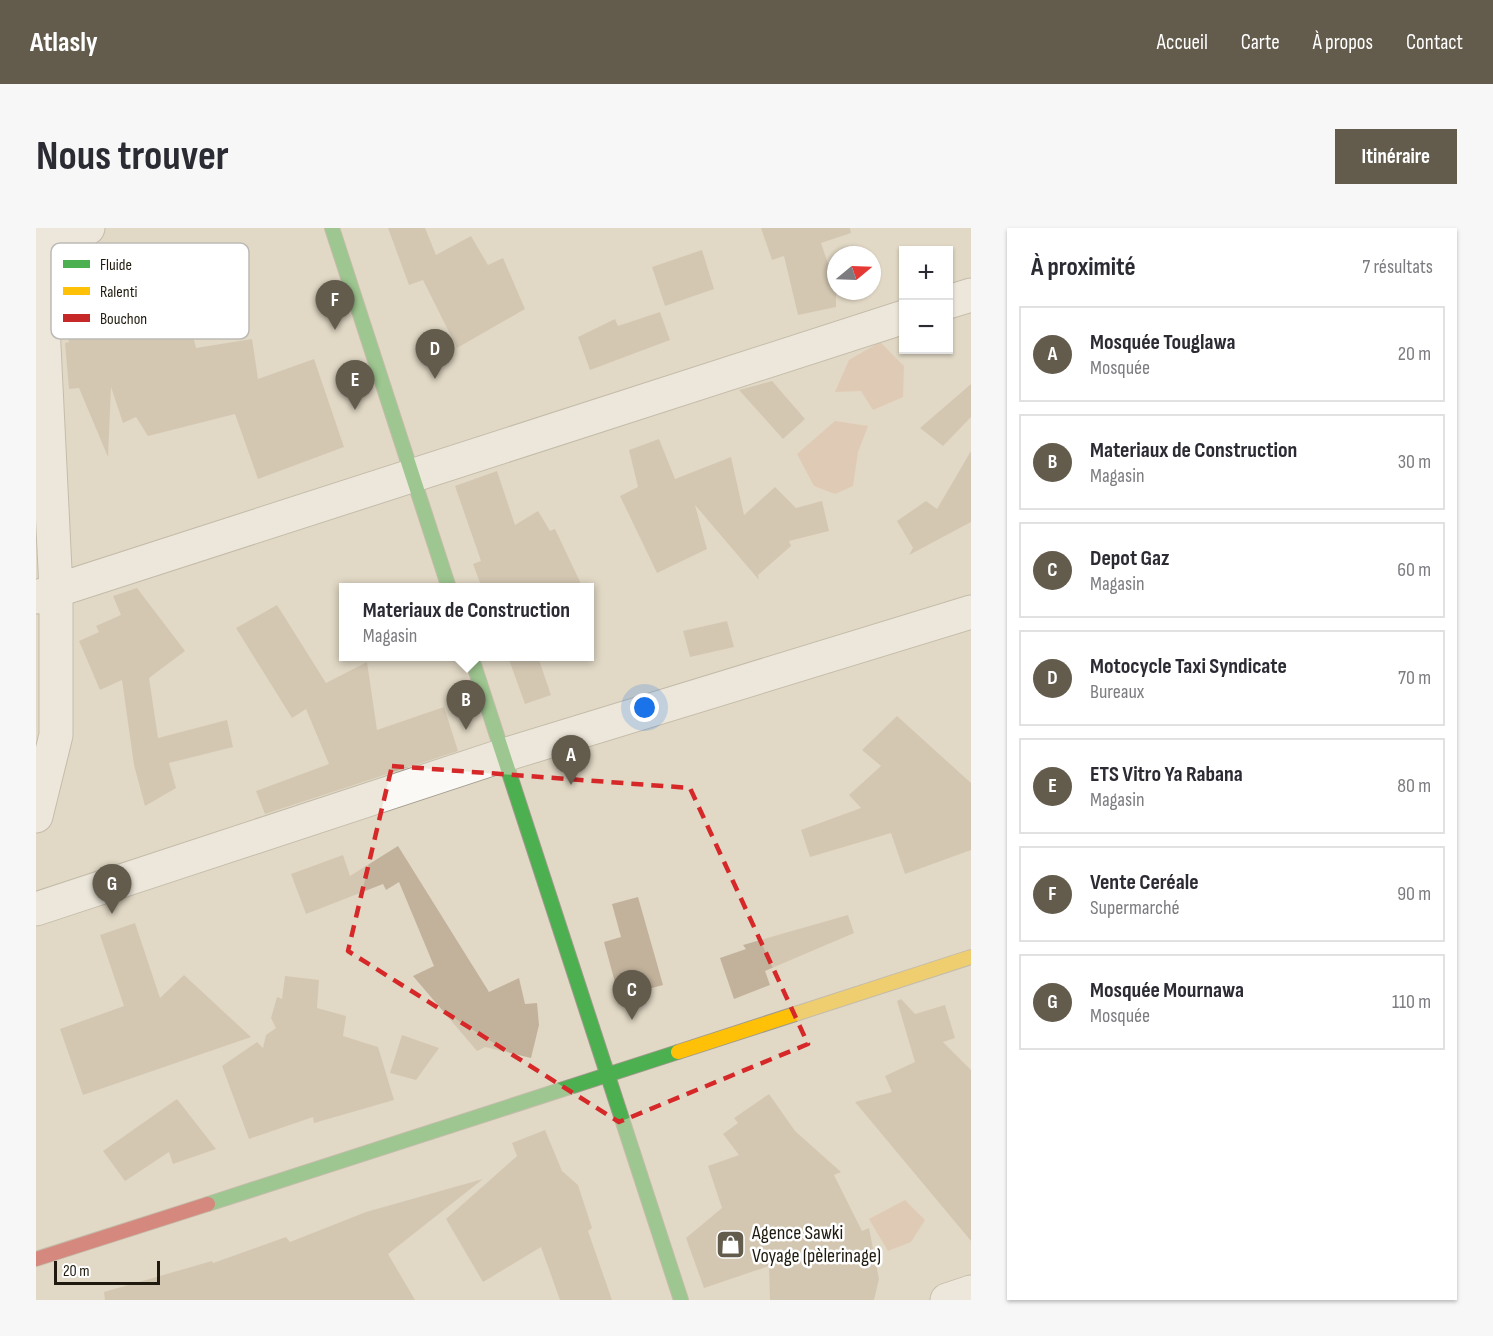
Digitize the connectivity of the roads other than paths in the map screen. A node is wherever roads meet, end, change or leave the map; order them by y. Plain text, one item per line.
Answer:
1 (88, 228) edge
2 (332, 228) edge
3 (39, 239) edge
4 (971, 295) edge
5 (953, 300) edge
6 (899, 318) edge
7 (412, 475) junction
8 (447, 583) edge
9 (46, 593) edge
10 (971, 612) edge
11 (472, 661) edge
12 (504, 755) junction
13 (36, 816) edge
14 (36, 909) edge
15 (971, 957) edge
16 (608, 1074) junction
17 (36, 1259) edge
18 (971, 1292) edge
19 (681, 1300) edge
20 (947, 1300) edge

1 - 3 street
2 - 7 street
3 - 9 street
4 - 5 street
6 - 7 street
7 - 8 street
7 - 9 street
9 - 13 street
10 - 12 street
11 - 12 street
12 - 14 street
12 - 16 street
15 - 16 street
16 - 17 street
16 - 19 street
18 - 20 street

